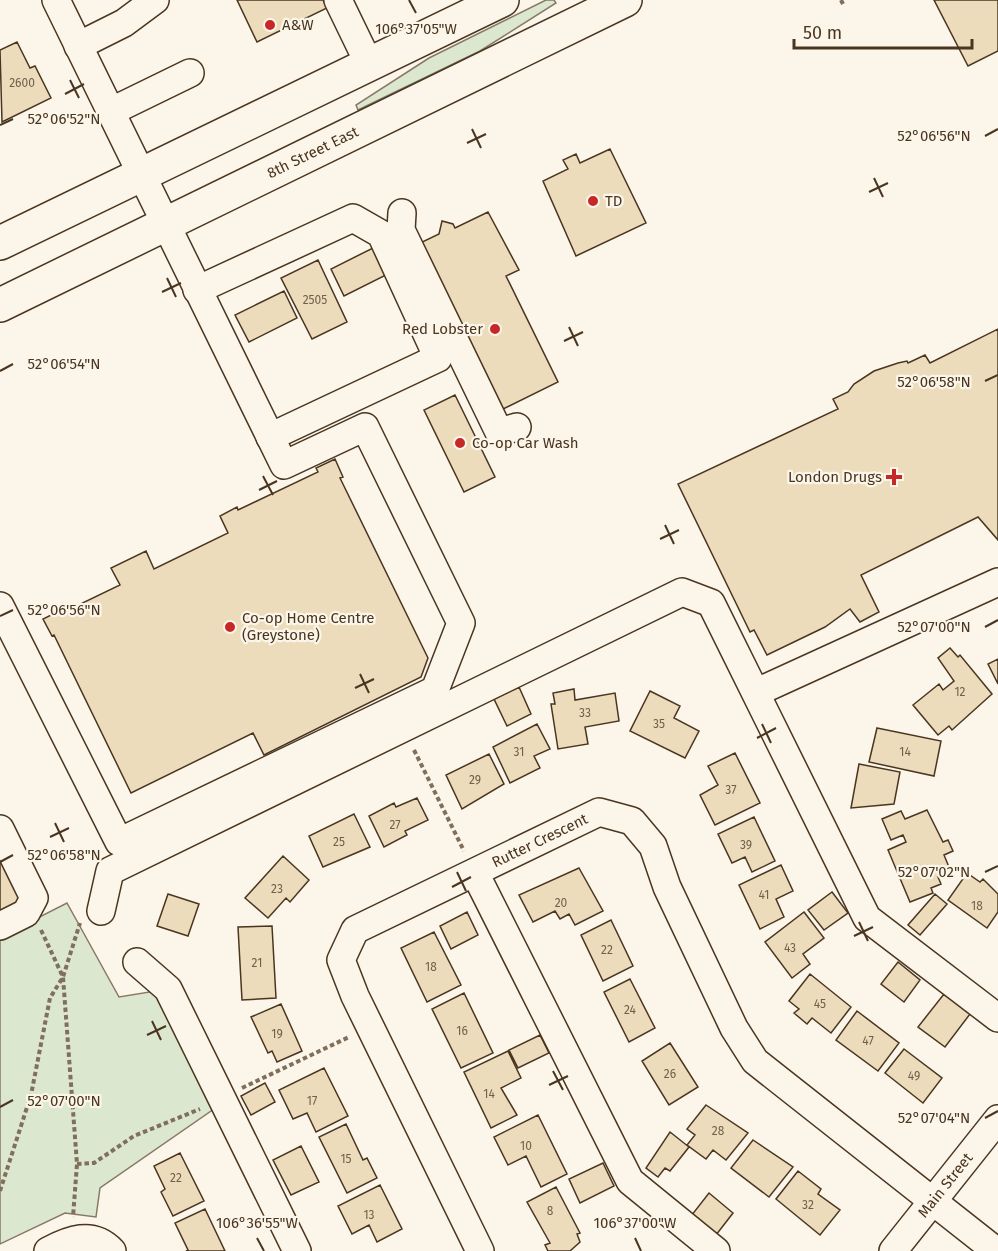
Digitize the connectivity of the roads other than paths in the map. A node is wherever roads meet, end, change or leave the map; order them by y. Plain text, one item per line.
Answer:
1 (56, 0) edge
2 (155, 0) edge
3 (338, 0) edge
4 (502, 0) edge
5 (625, 0) edge
6 (78, 46) junction
7 (369, 64) junction
8 (190, 73) dead end
9 (110, 112) junction
10 (141, 176) junction
11 (402, 213) dead end
12 (165, 224) junction
13 (0, 243) edge
14 (197, 290) junction
15 (0, 305) edge
16 (517, 427) dead end
17 (270, 437) junction
18 (998, 582) edge
19 (0, 606) edge
20 (757, 692) junction
21 (0, 829) edge
22 (471, 865) junction
23 (101, 911) road end
24 (0, 926) edge
25 (137, 962) dead end
26 (998, 1018) edge
27 (998, 1119) edge
28 (934, 1200) junction
29 (48, 1251) edge
30 (112, 1251) edge
31 (297, 1251) edge
32 (480, 1251) edge
33 (716, 1251) edge
34 (893, 1251) edge
35 (996, 1251) edge

1 - 6 street
2 - 6 street
3 - 7 street
4 - 7 main road
5 - 12 main road, 8th Street East
6 - 9 street
7 - 10 main road
8 - 9 street
9 - 10 street
10 - 12 street
10 - 13 main road
11 - 16 street
12 - 14 street
12 - 15 main road, 8th Street East
14 - 17 street
14 - 17 street
17 - 19 street
18 - 20 street
20 - 23 street
20 - 26 street
21 - 24 street
22 - 28 street, Rutter Crescent
22 - 32 street, Rutter Crescent
22 - 33 street
25 - 31 street
27 - 28 street, Main Street
28 - 34 street, Main Street
28 - 35 street, Rutter Crescent
29 - 30 street

